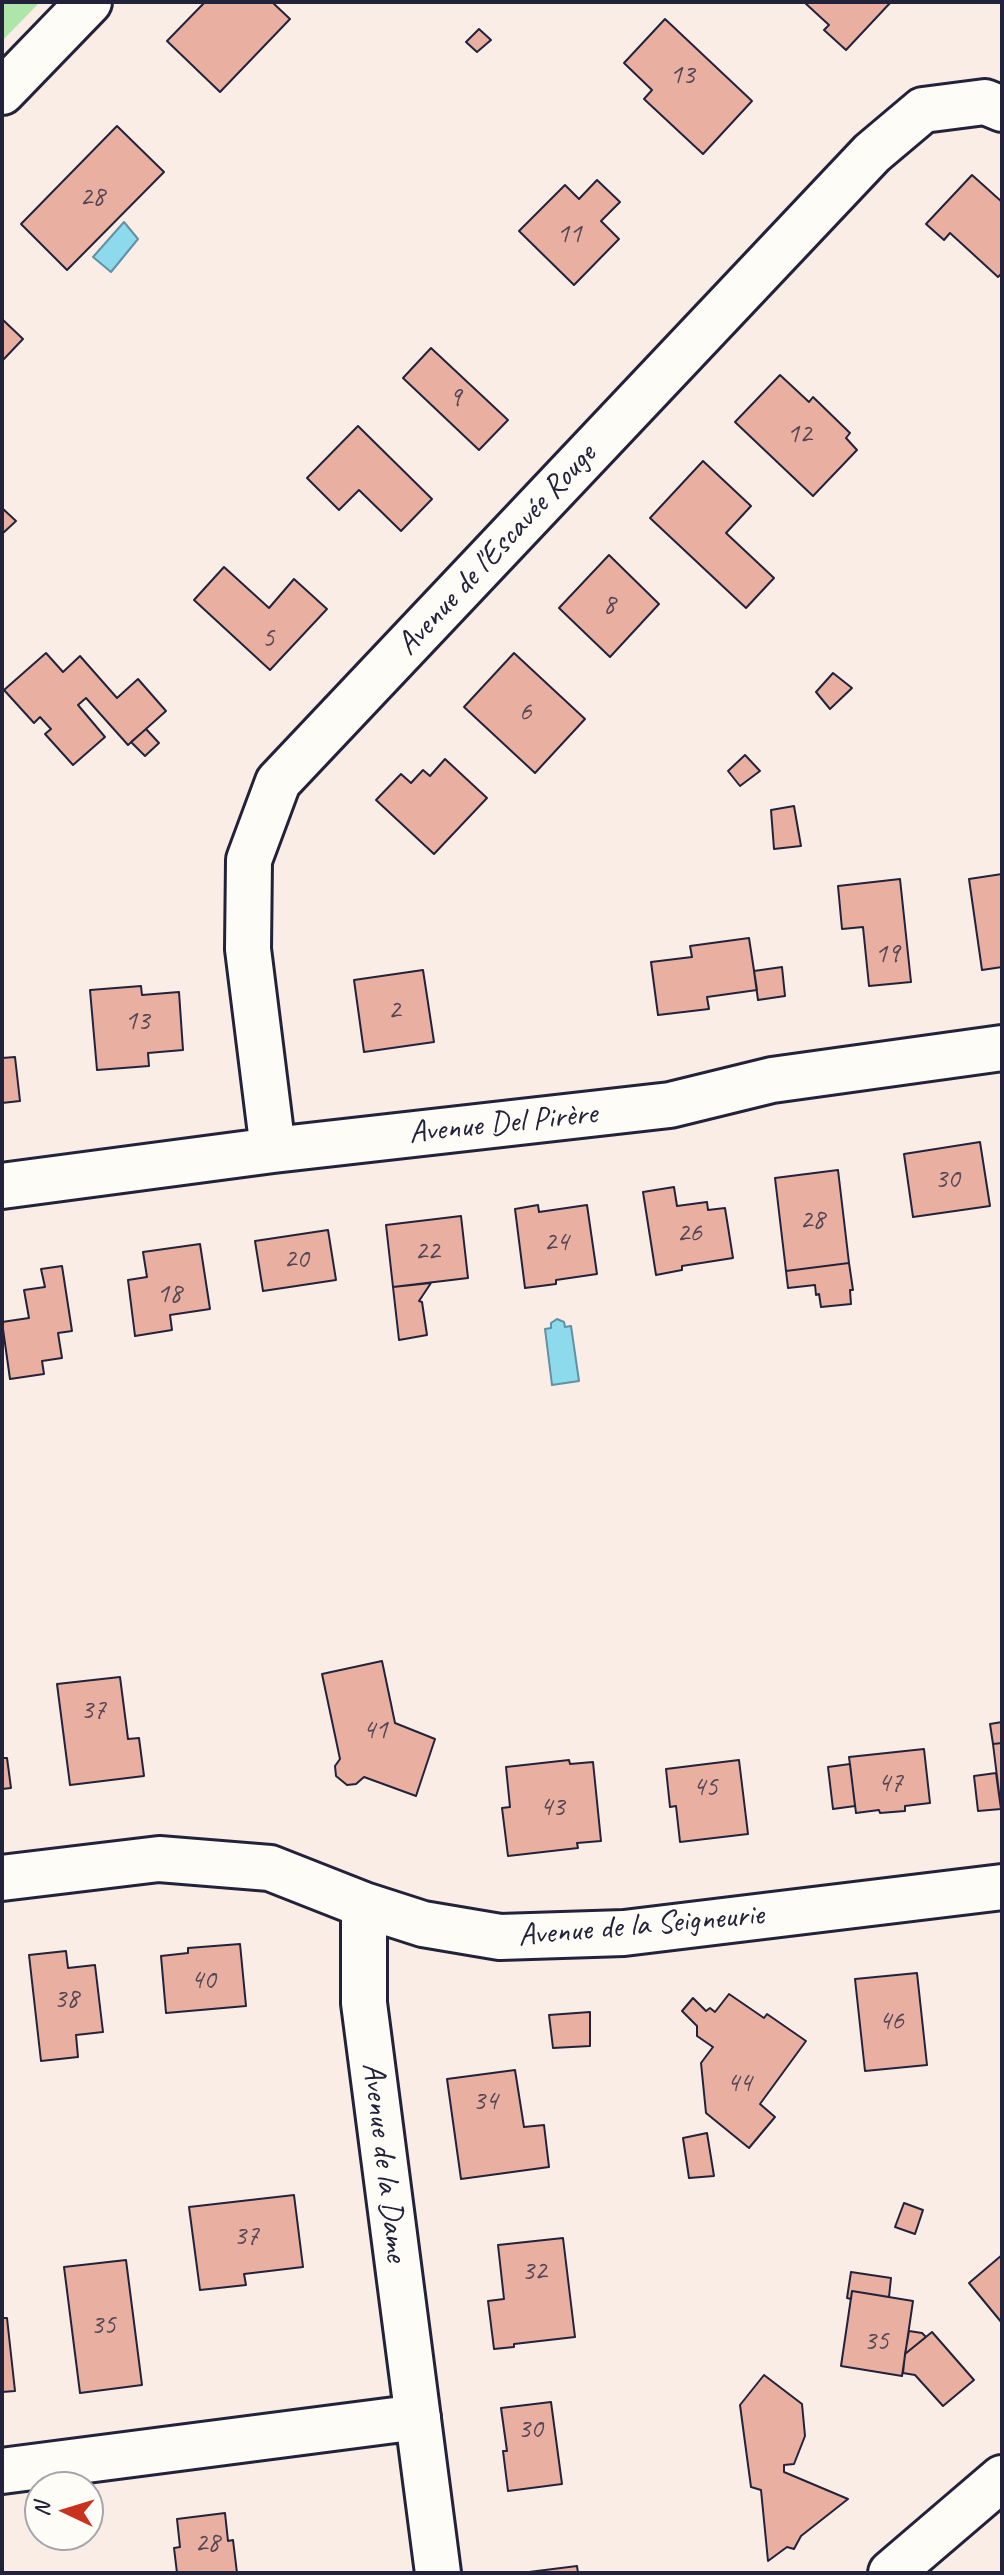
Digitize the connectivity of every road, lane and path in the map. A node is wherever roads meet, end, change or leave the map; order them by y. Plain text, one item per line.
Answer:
1 (89, 2) edge
2 (2, 92) edge
3 (1002, 109) edge
4 (1002, 1048) edge
5 (273, 1150) junction
6 (2, 1186) edge
7 (2, 1878) edge
8 (1002, 1887) edge
9 (364, 1905) junction
10 (418, 2417) junction
11 (2, 2471) edge
12 (1002, 2478) edge
13 (438, 2573) edge
14 (891, 2573) edge

1 - 2 street
3 - 5 street, Avenue de l'Escavée Rouge
4 - 5 street, Avenue Del Pirère
5 - 6 street, Avenue Del Pirère
7 - 9 street, Avenue de la Seigneurie
8 - 9 street, Avenue de la Seigneurie
9 - 10 street, Avenue de la Dame
10 - 11 street
10 - 13 street, Avenue de la Dame
12 - 14 street

